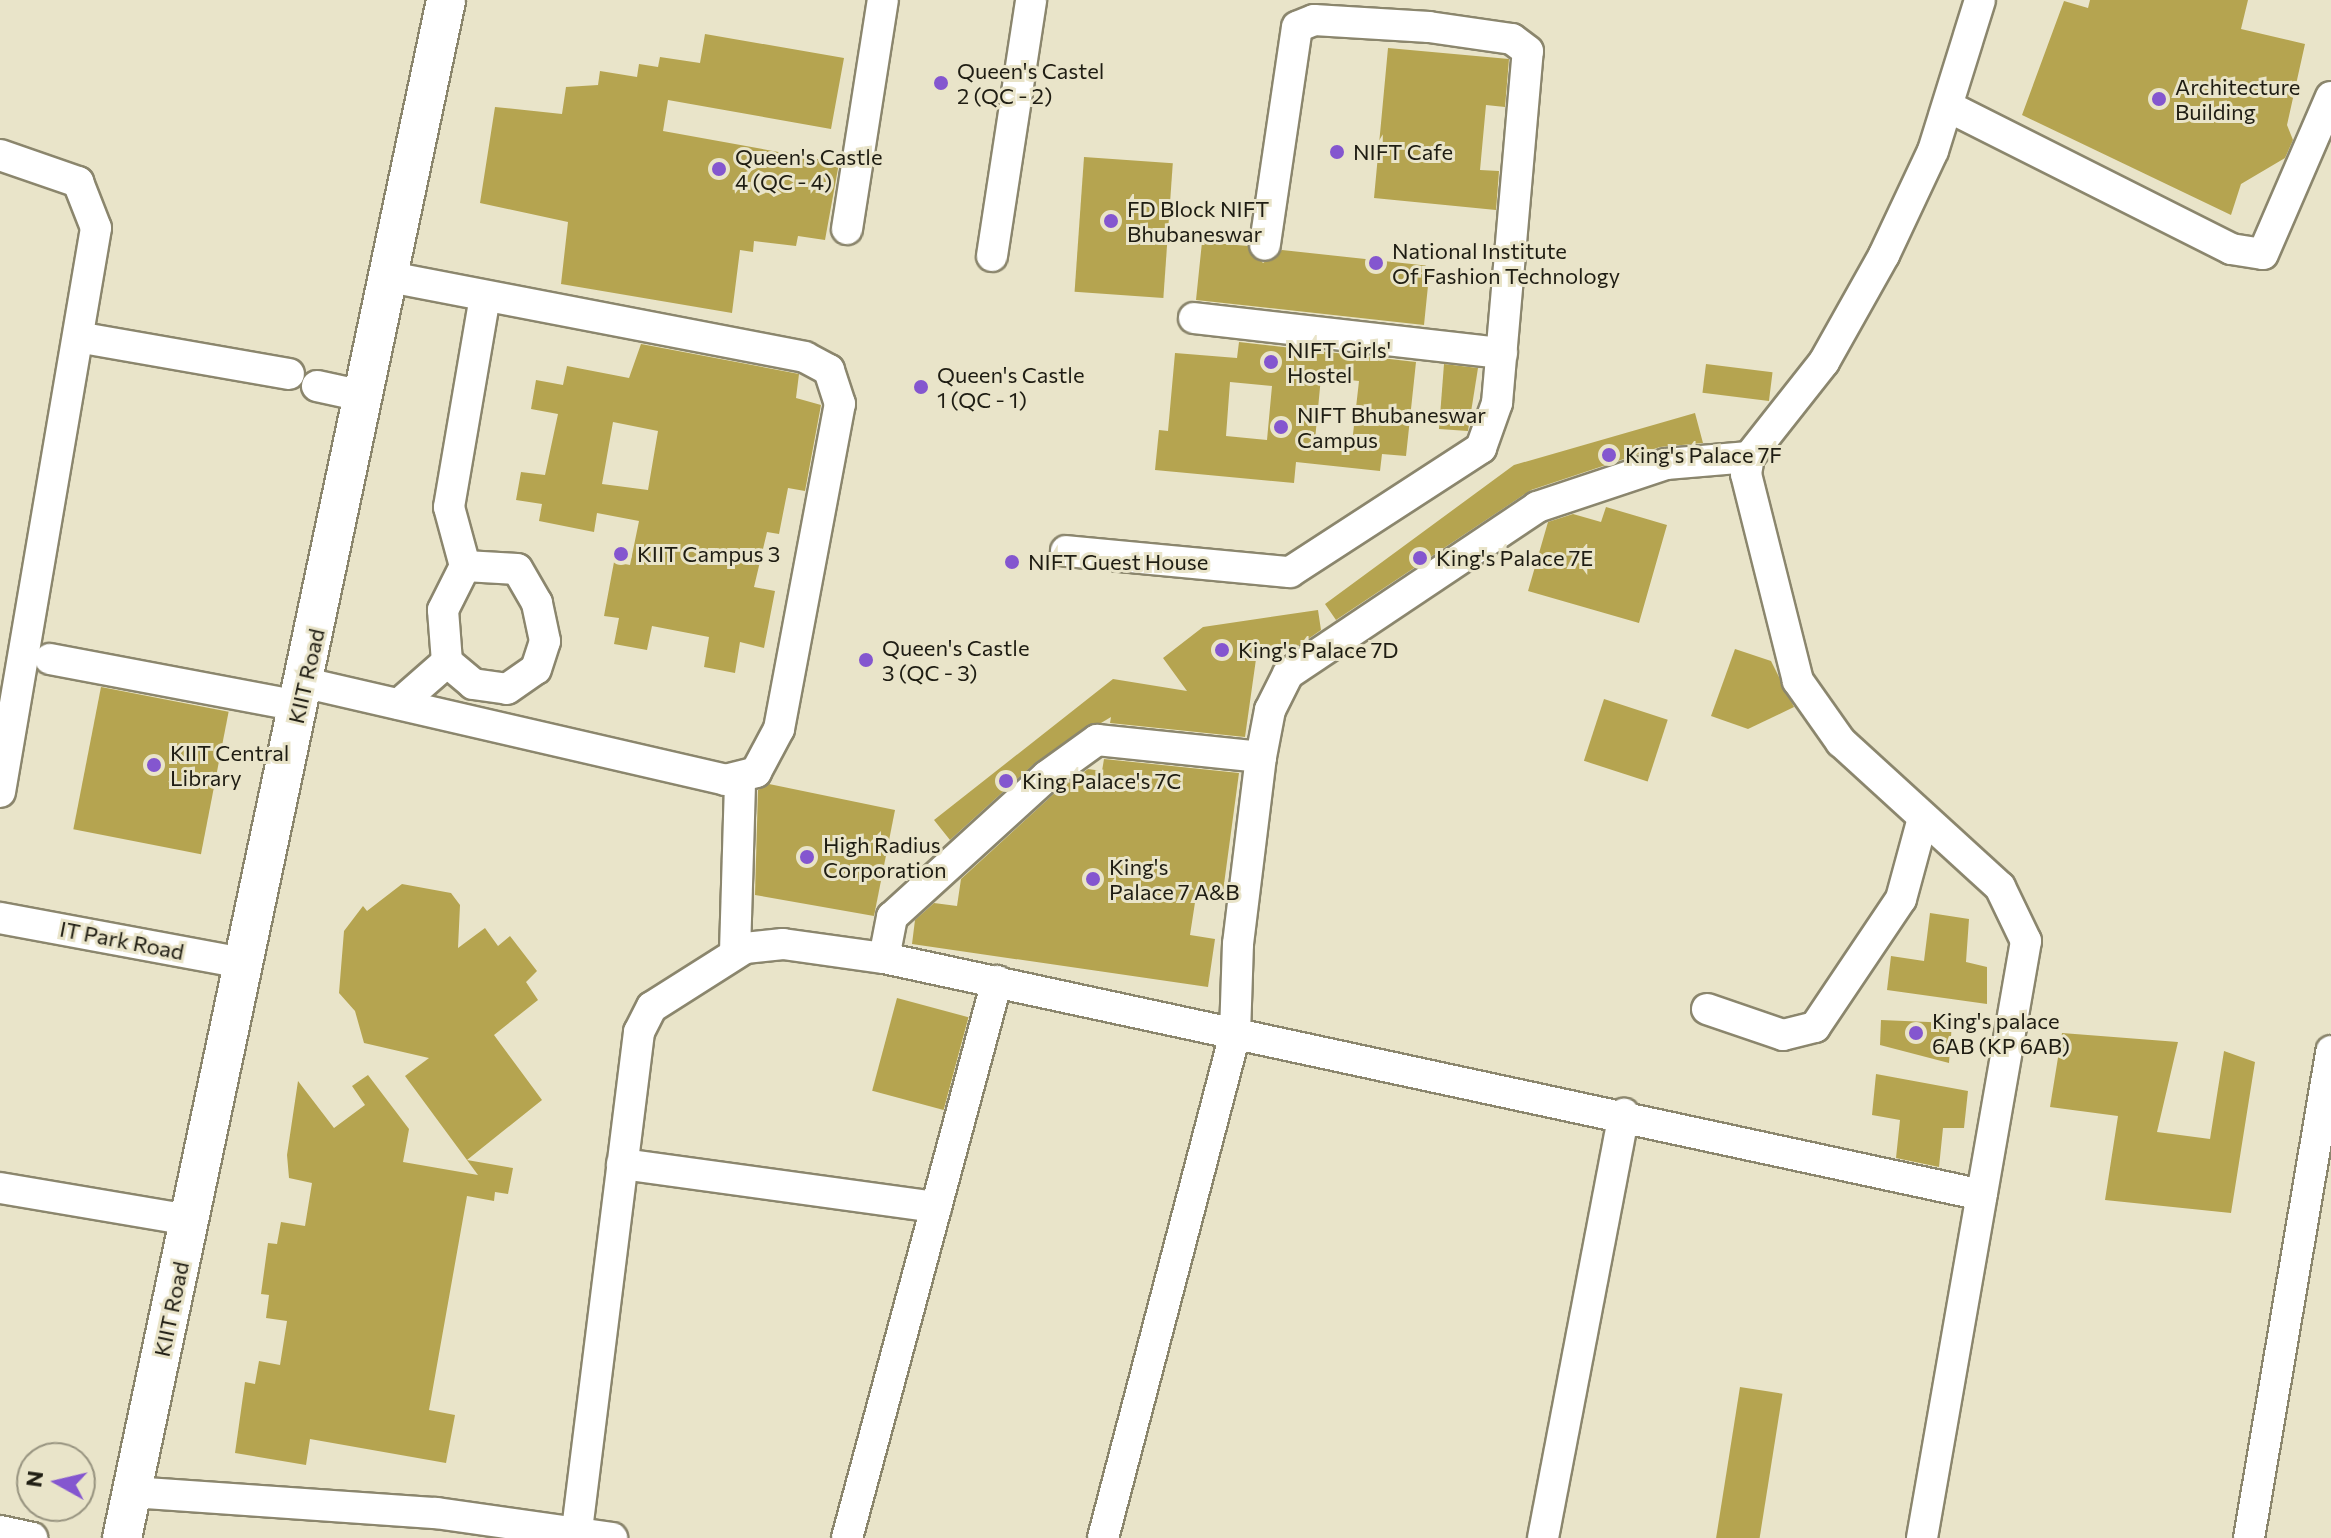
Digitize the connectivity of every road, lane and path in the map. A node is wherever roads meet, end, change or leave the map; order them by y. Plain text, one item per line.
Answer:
1 (446, 0) edge
2 (883, 0) edge
3 (1031, 0) edge
4 (1980, 0) edge
5 (1430, 13) edge
6 (2331, 97) edge
7 (1949, 107) junction
8 (0, 155) edge
9 (847, 229) dead end
10 (1265, 245) dead end
11 (992, 256) dead end
12 (388, 277) junction
13 (485, 296) junction
14 (1194, 318) dead end
15 (83, 338) junction
16 (1502, 353) junction
17 (289, 374) dead end
18 (317, 386) dead end
19 (363, 396) junction
20 (1749, 457) junction
21 (1066, 551) dead end
22 (465, 566) junction
23 (50, 659) dead end
24 (447, 662) junction
25 (302, 695) junction
26 (399, 704) junction
27 (1261, 757) junction
28 (740, 780) junction
29 (0, 792) edge
30 (1923, 818) junction
31 (0, 918) edge
32 (735, 952) junction
33 (884, 958) junction
34 (243, 963) junction
35 (997, 981) junction
36 (1707, 1009) dead end
37 (1235, 1034) junction
38 (2331, 1051) edge
39 (1624, 1114) junction
40 (622, 1164) junction
41 (0, 1188) edge
42 (1982, 1195) junction
43 (936, 1207) junction
44 (189, 1220) junction
45 (132, 1492) junction
46 (0, 1531) edge
47 (576, 1535) edge
48 (32, 1538) edge
49 (122, 1538) edge
50 (612, 1538) edge
51 (847, 1538) edge
52 (1103, 1538) edge
53 (1543, 1538) edge
54 (1922, 1538) edge
55 (2249, 1538) edge

1 - 12 main road, KIIT Road
2 - 9 street
3 - 11 street
4 - 7 street
5 - 10 street
5 - 16 street
6 - 7 street
7 - 20 street
8 - 15 street
12 - 13 street
12 - 19 main road, KIIT Road
13 - 22 street
13 - 28 street
14 - 16 street
15 - 17 street
15 - 29 street
16 - 21 street
18 - 19 street
19 - 25 main road, KIIT Road
20 - 27 street
20 - 30 street
22 - 24 street
22 - 24 street
23 - 25 street
24 - 26 street
25 - 26 street
25 - 34 main road, KIIT Road
26 - 28 street
27 - 33 street
27 - 37 street
28 - 32 street
30 - 36 street
30 - 42 street
31 - 34 street, IT Park Road
32 - 33 street
32 - 40 street
33 - 35 street
34 - 44 main road, KIIT Road
35 - 37 street
35 - 43 street
37 - 39 street
37 - 52 street
38 - 55 street
39 - 42 street
39 - 53 street
40 - 43 street
40 - 47 street
41 - 44 street
42 - 54 street
43 - 51 street
44 - 45 main road, KIIT Road
45 - 47 street
45 - 49 main road, KIIT Road
46 - 48 street
47 - 50 street

